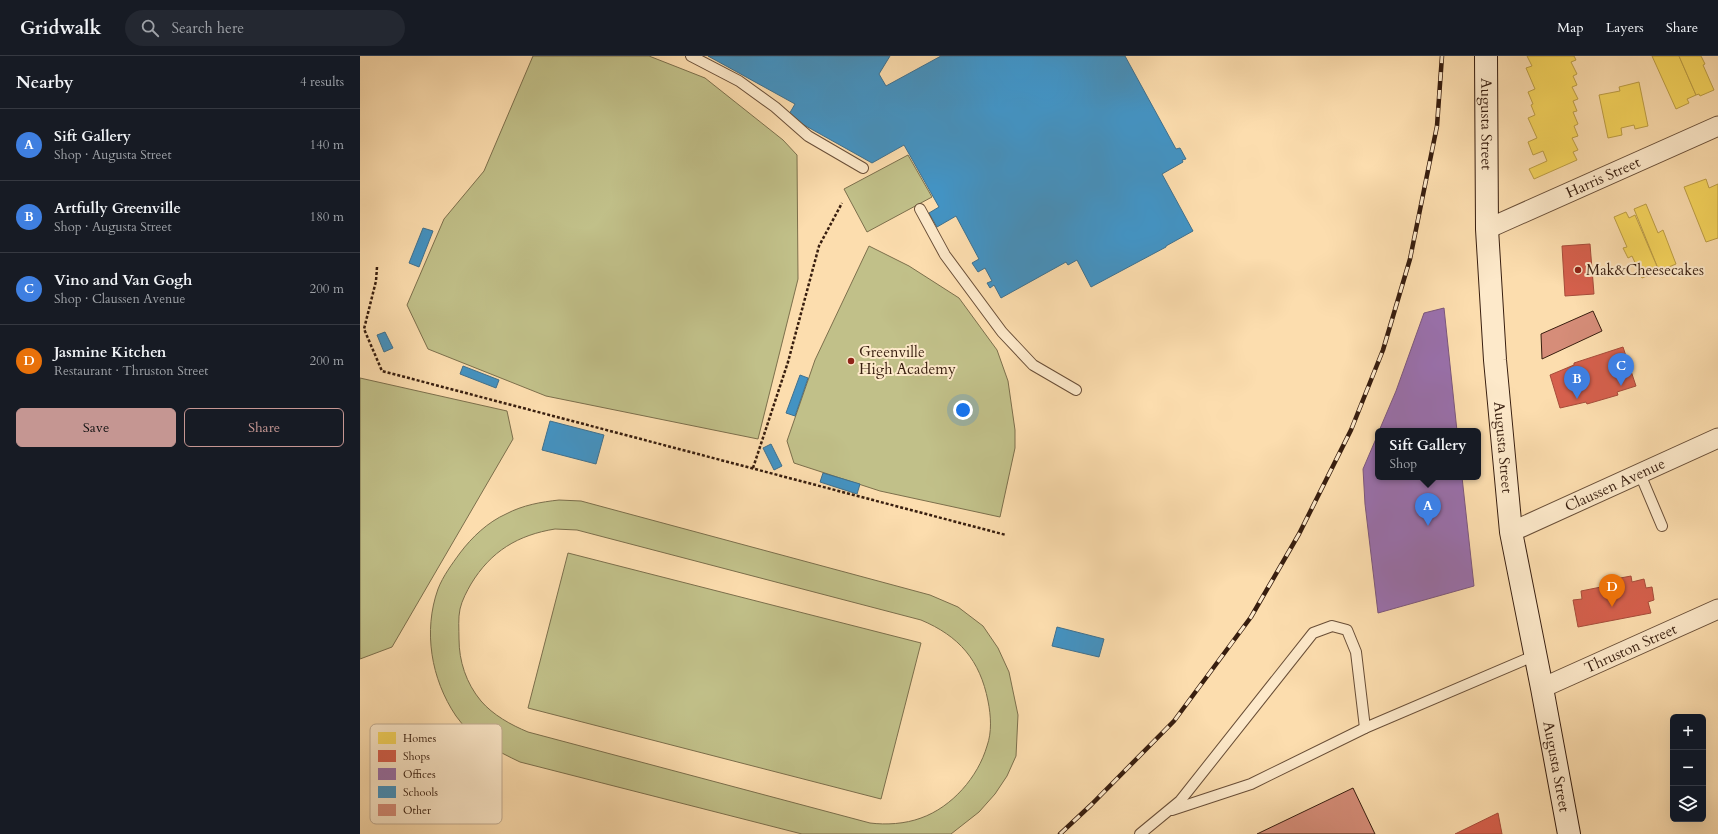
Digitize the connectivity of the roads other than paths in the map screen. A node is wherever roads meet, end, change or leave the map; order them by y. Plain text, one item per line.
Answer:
1 (692, 56) edge
2 (1486, 56) edge
3 (1718, 126) edge
4 (863, 168) dead end
5 (920, 209) dead end
6 (1487, 228) junction
7 (1076, 390) dead end
8 (1718, 438) edge
9 (1640, 474) junction
10 (1662, 526) dead end
11 (1511, 532) junction
12 (1718, 609) edge
13 (1536, 655) junction
14 (1542, 688) junction
15 (1365, 728) junction
16 (1168, 811) junction
17 (1140, 834) edge
18 (1569, 834) edge

1 - 4 lane
2 - 6 main road, Augusta Street
3 - 6 street, Harris Street
5 - 7 lane
6 - 11 main road, Augusta Street
8 - 9 street, Claussen Avenue
9 - 10 lane
9 - 11 street, Claussen Avenue
11 - 13 main road, Augusta Street
12 - 14 street, Thruston Street
13 - 14 main road, Augusta Street
13 - 15 lane
14 - 18 main road, Augusta Street
15 - 16 lane
15 - 16 lane
16 - 17 lane

